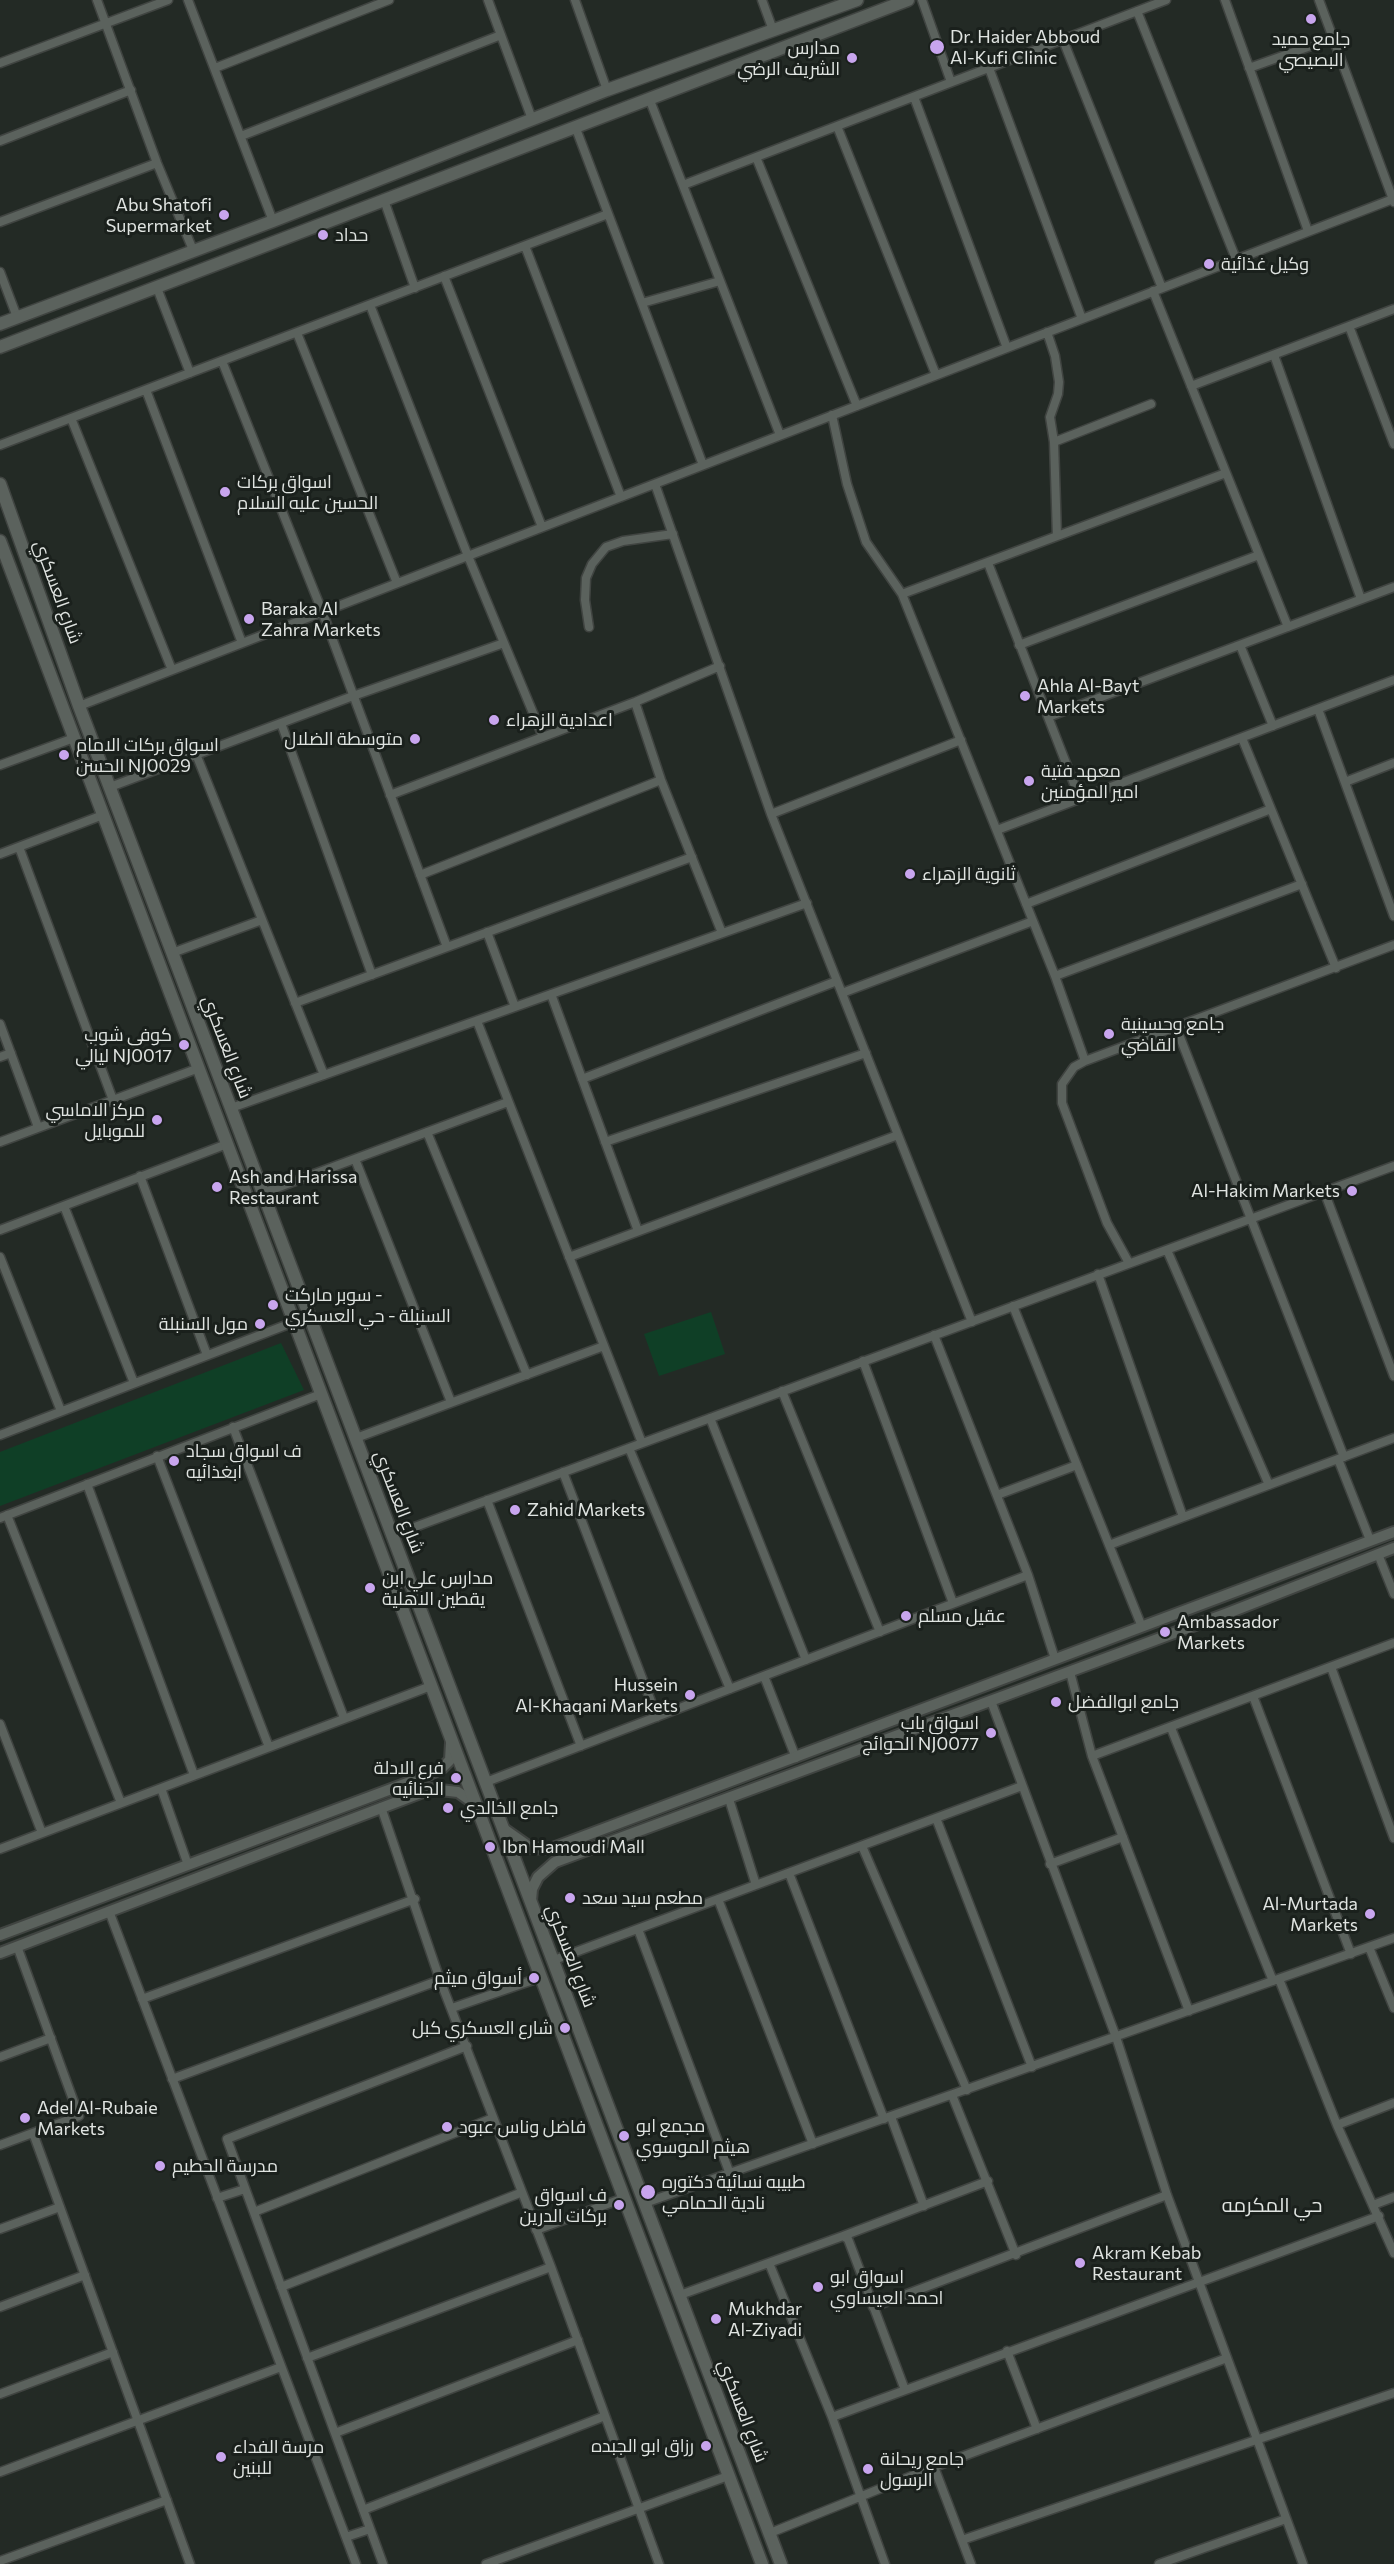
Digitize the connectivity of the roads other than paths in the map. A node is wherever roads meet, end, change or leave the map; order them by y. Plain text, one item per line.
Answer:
1 (97, 0) edge
2 (168, 0) edge
3 (188, 0) edge
4 (389, 0) edge
5 (488, 0) edge
6 (575, 0) edge
7 (762, 0) edge
8 (857, 0) edge
9 (908, 0) edge
10 (922, 0) edge
11 (1166, 0) edge
12 (1225, 0) edge
13 (1319, 0) edge
14 (1137, 11) junction
15 (107, 25) junction
16 (773, 30) junction
17 (501, 35) junction
18 (1333, 38) junction
19 (1062, 40) junction
20 (0, 63) edge
21 (215, 68) junction
22 (989, 68) junction
23 (1249, 68) junction
24 (951, 82) junction
25 (131, 90) junction
26 (607, 90) junction
27 (914, 97) junction
28 (649, 98) junction
29 (532, 119) junction
30 (575, 126) junction
31 (837, 126) junction
32 (241, 136) junction
33 (0, 141) edge
34 (756, 157) junction
35 (157, 163) junction
36 (683, 185) junction
37 (1391, 187) edge
38 (384, 200) junction
39 (1393, 200) edge
40 (315, 204) junction
41 (290, 214) junction
42 (609, 214) junction
43 (273, 221) junction
44 (0, 222) edge
45 (327, 222) junction
46 (1308, 231) junction
47 (300, 233) junction
48 (525, 246) junction
49 (192, 250) junction
50 (1236, 259) junction
51 (0, 272) edge
52 (444, 276) junction
53 (720, 281) junction
54 (157, 288) junction
55 (415, 288) junction
56 (1162, 288) junction
57 (1153, 291) junction
58 (642, 303) junction
59 (370, 305) junction
60 (1394, 309) edge
61 (16, 317) junction
62 (1082, 319) junction
63 (1, 323) edge
64 (1349, 326) junction
65 (1047, 332) junction
66 (297, 333) junction
67 (0, 347) edge
68 (1007, 348) junction
69 (1274, 355) junction
70 (222, 361) junction
71 (190, 373) junction
72 (936, 375) junction
73 (1191, 386) junction
74 (146, 390) junction
75 (1150, 404) dead end
76 (857, 406) junction
77 (832, 415) junction
78 (71, 418) junction
79 (780, 435) junction
80 (1054, 442) junction
81 (1394, 444) edge
82 (0, 445) edge
83 (703, 465) junction
84 (1226, 473) junction
85 (655, 483) junction
86 (0, 484) edge
87 (621, 497) junction
88 (542, 527) junction
89 (673, 534) junction
90 (1057, 536) junction
91 (0, 542) edge
92 (1259, 555) junction
93 (468, 556) junction
94 (988, 563) junction
95 (397, 583) junction
96 (1394, 587) edge
97 (902, 594) junction
98 (1360, 599) junction
99 (322, 611) junction
100 (589, 627) dead end
101 (1288, 627) junction
102 (242, 643) junction
103 (504, 643) junction
104 (1019, 645) junction
105 (1240, 645) junction
106 (720, 666) junction
107 (172, 670) junction
108 (1394, 680) edge
109 (353, 696) junction
110 (635, 702) junction
111 (79, 706) junction
112 (1318, 709) junction
113 (1048, 717) junction
114 (280, 723) junction
115 (1273, 726) junction
116 (543, 737) junction
117 (74, 738) junction
118 (1242, 738) junction
119 (961, 740) junction
120 (196, 754) junction
121 (1394, 763) edge
122 (0, 765) edge
123 (661, 780) junction
124 (1344, 782) junction
125 (110, 787) junction
126 (390, 795) junction
127 (1080, 799) junction
128 (1271, 809) junction
129 (771, 814) junction
130 (103, 815) junction
131 (997, 830) junction
132 (19, 847) junction
133 (0, 854) edge
134 (692, 857) junction
135 (420, 875) junction
136 (1302, 884) junction
137 (807, 903) junction
138 (1026, 904) junction
139 (1394, 916) edge
140 (262, 920) junction
141 (1033, 921) junction
142 (487, 932) junction
143 (722, 933) junction
144 (1394, 945) edge
145 (447, 947) junction
146 (172, 953) junction
147 (1336, 969) junction
148 (372, 975) junction
149 (181, 976) junction
150 (1055, 976) junction
151 (165, 980) junction
152 (837, 981) junction
153 (842, 993) junction
154 (551, 994) junction
155 (191, 1002) junction
156 (295, 1003) junction
157 (175, 1007) junction
158 (515, 1007) junction
159 (477, 1021) junction
160 (0, 1024) edge
161 (1176, 1027) junction
162 (11, 1053) junction
163 (866, 1053) junction
164 (0, 1057) edge
165 (1085, 1060) junction
166 (199, 1068) junction
167 (324, 1075) junction
168 (582, 1079) junction
169 (113, 1100) junction
170 (508, 1102) junction
171 (231, 1108) junction
172 (38, 1127) junction
173 (427, 1132) junction
174 (898, 1135) junction
175 (0, 1142) edge
176 (605, 1142) junction
177 (227, 1144) junction
178 (355, 1159) junction
179 (1394, 1166) edge
180 (140, 1176) junction
181 (1324, 1191) junction
182 (263, 1193) junction
183 (64, 1206) junction
184 (1250, 1218) junction
185 (0, 1230) edge
186 (638, 1231) junction
187 (1167, 1250) junction
188 (0, 1257) edge
189 (569, 1257) junction
190 (1129, 1263) junction
191 (1098, 1275) junction
192 (1013, 1306) junction
193 (294, 1322) junction
194 (972, 1322) junction
195 (934, 1335) junction
196 (604, 1346) junction
197 (207, 1355) junction
198 (863, 1361) junction
199 (527, 1375) junction
200 (1394, 1376) edge
201 (134, 1383) junction
202 (782, 1391) junction
203 (321, 1394) junction
204 (451, 1402) junction
205 (61, 1411) junction
206 (711, 1418) junction
207 (233, 1427) junction
208 (0, 1435) edge
209 (356, 1438) junction
210 (1394, 1438) edge
211 (642, 1443) junction
212 (629, 1448) junction
213 (157, 1456) junction
214 (1341, 1458) junction
215 (1077, 1465) junction
216 (563, 1472) junction
217 (87, 1484) junction
218 (1269, 1485) junction
219 (997, 1495) junction
220 (487, 1500) junction
221 (3, 1516) edge
222 (1183, 1517) junction
223 (1394, 1532) edge
224 (393, 1535) junction
225 (1370, 1540) junction
226 (1109, 1545) junction
227 (1394, 1548) edge
228 (1378, 1554) junction
229 (1028, 1575) junction
230 (1258, 1583) junction
231 (412, 1588) junction
232 (396, 1592) junction
233 (1394, 1594) edge
234 (1225, 1595) junction
235 (1264, 1599) junction
236 (953, 1604) junction
237 (1228, 1613) junction
238 (425, 1619) junction
239 (408, 1624) junction
240 (1142, 1627) junction
241 (880, 1632) junction
242 (1394, 1643) edge
243 (1055, 1659) junction
244 (806, 1660) junction
245 (1331, 1667) junction
246 (1070, 1672) junction
247 (764, 1676) junction
248 (431, 1686) junction
249 (730, 1689) junction
250 (1253, 1696) junction
251 (991, 1701) junction
252 (657, 1717) junction
253 (344, 1718) junction
254 (0, 1724) edge
255 (1171, 1728) junction
256 (450, 1737) junction
257 (581, 1746) junction
258 (268, 1747) junction
259 (1092, 1756) junction
260 (796, 1758) junction
261 (194, 1775) junction
262 (426, 1776) junction
263 (486, 1782) junction
264 (1022, 1786) junction
265 (161, 1788) junction
266 (431, 1789) junction
267 (729, 1799) junction
268 (121, 1803) junction
269 (381, 1807) junction
270 (480, 1810) junction
271 (936, 1818) junction
272 (504, 1829) junction
273 (42, 1833) junction
274 (1123, 1837) junction
275 (1394, 1838) edge
276 (862, 1846) junction
277 (0, 1849) edge
278 (1050, 1864) junction
279 (188, 1865) junction
280 (789, 1873) junction
281 (756, 1885) junction
282 (415, 1899) junction
283 (718, 1899) junction
284 (531, 1901) junction
285 (109, 1911) junction
286 (638, 1929) junction
287 (0, 1935) edge
288 (1394, 1938) edge
289 (17, 1946) junction
290 (1369, 1947) junction
291 (0, 1953) edge
292 (1350, 1954) junction
293 (554, 1960) junction
294 (539, 1978) junction
295 (440, 1980) junction
296 (1276, 1980) junction
297 (142, 1999) junction
298 (452, 2008) junction
299 (1394, 2008) edge
300 (1189, 2011) junction
301 (1116, 2037) junction
302 (51, 2038) junction
303 (467, 2046) junction
304 (0, 2057) edge
305 (594, 2067) junction
306 (1032, 2067) junction
307 (576, 2071) junction
308 (172, 2079) junction
309 (967, 2090) junction
310 (952, 2095) junction
311 (607, 2103) junction
312 (1394, 2103) edge
313 (590, 2106) junction
314 (493, 2118) junction
315 (888, 2118) junction
316 (1337, 2125) junction
317 (33, 2133) junction
318 (813, 2144) junction
319 (0, 2145) edge
320 (730, 2174) junction
321 (988, 2181) junction
322 (245, 2189) junction
323 (520, 2193) junction
324 (1167, 2195) junction
325 (1394, 2197) edge
326 (217, 2198) junction
327 (624, 2198) junction
328 (645, 2204) junction
329 (1373, 2205) junction
330 (924, 2206) junction
331 (60, 2207) junction
332 (254, 2212) junction
333 (1378, 2216) junction
334 (0, 2229) edge
335 (536, 2230) junction
336 (843, 2236) junction
337 (1394, 2253) edge
338 (1016, 2254) junction
339 (769, 2263) junction
340 (551, 2267) junction
341 (84, 2275) junction
342 (1199, 2283) junction
343 (281, 2287) junction
344 (680, 2295) junction
345 (0, 2307) edge
346 (873, 2307) junction
347 (578, 2340) junction
348 (1007, 2351) junction
349 (113, 2352) junction
350 (307, 2358) junction
351 (1227, 2358) junction
352 (281, 2367) junction
353 (905, 2390) junction
354 (1394, 2393) edge
355 (0, 2394) edge
356 (605, 2416) junction
357 (832, 2417) junction
358 (138, 2422) junction
359 (1037, 2429) junction
360 (335, 2433) junction
361 (1257, 2441) junction
362 (934, 2467) junction
363 (0, 2472) edge
364 (728, 2476) junction
365 (861, 2496) junction
366 (167, 2500) junction
367 (639, 2509) junction
368 (363, 2510) junction
369 (1286, 2520) junction
370 (370, 2529) junction
371 (770, 2533) junction
372 (346, 2537) junction
373 (962, 2540) junction
374 (0, 2561) edge
375 (190, 2564) edge
376 (356, 2564) edge
377 (383, 2564) edge
378 (486, 2564) edge
379 (659, 2564) edge
380 (762, 2564) edge
381 (781, 2564) edge
382 (885, 2564) edge
383 (971, 2564) edge
384 (1159, 2564) edge
385 (1303, 2564) edge

1 - 15 street
2 - 15 street
3 - 21 street
4 - 21 street
5 - 17 street
6 - 26 street
7 - 16 street
8 - 16 main road
9 - 28 main road
10 - 24 street
11 - 14 street
12 - 23 street
13 - 18 street
14 - 19 street
14 - 50 street
15 - 20 street
15 - 25 street
16 - 26 main road
17 - 29 street
17 - 32 street
18 - 23 street
18 - 37 street
19 - 22 street
19 - 56 street
21 - 32 street
22 - 24 street
22 - 62 street
23 - 46 street
24 - 27 street
25 - 33 street
25 - 35 street
26 - 29 main road
27 - 31 street
27 - 68 street
28 - 30 main road
28 - 36 street
29 - 40 main road
30 - 38 main road
30 - 42 street
31 - 34 street
31 - 72 street
32 - 43 street
34 - 36 street
34 - 76 street
35 - 44 street
35 - 49 street
36 - 53 street
37 - 39 street
38 - 45 main road
38 - 55 street
39 - 46 street
40 - 41 main road
40 - 45 main road
41 - 43 main road
41 - 47 main road
42 - 48 street
42 - 58 street
43 - 49 main road
45 - 47 main road
46 - 50 street
47 - 54 main road
48 - 52 street
48 - 87 street
49 - 61 main road
50 - 56 street
51 - 61 street
52 - 55 street
52 - 88 street
53 - 58 street
53 - 79 street
54 - 67 main road
54 - 71 street
55 - 59 street
56 - 57 street
57 - 62 street
57 - 73 street
58 - 83 street
59 - 66 street
59 - 93 street
60 - 64 street
61 - 63 main road
62 - 65 street
64 - 69 street
64 - 81 street
65 - 68 street
65 - 80 street
66 - 70 street
66 - 95 street
68 - 72 street
69 - 73 street
69 - 98 street
70 - 71 street
70 - 99 street
71 - 74 street
72 - 76 street
73 - 84 street
74 - 78 street
74 - 102 street
75 - 80 street
76 - 77 street
77 - 79 street
77 - 97 street
78 - 82 street
78 - 107 street
79 - 83 street
80 - 90 street
83 - 85 street
84 - 90 street
84 - 92 street
85 - 87 street
85 - 89 street
86 - 111 main road, شارع العسكري
87 - 88 street
88 - 93 street
89 - 100 street
89 - 106 street
90 - 94 street
91 - 117 main road, شارع العسكري
92 - 101 street
92 - 104 street
93 - 95 street
93 - 103 street
94 - 97 street
94 - 104 street
95 - 99 street
96 - 98 street
97 - 119 street
98 - 101 street
99 - 102 street
99 - 109 street
101 - 105 street
102 - 107 street
103 - 109 street
103 - 116 street
104 - 113 street
105 - 113 street
105 - 115 street
106 - 110 street
106 - 129 street
107 - 111 street
108 - 112 street
109 - 114 street
109 - 126 street
110 - 116 street
110 - 123 street
111 - 125 main road, شارع العسكري
112 - 115 street
112 - 124 street
113 - 127 street
114 - 120 street
114 - 148 street
115 - 118 street
116 - 126 street
117 - 122 street
117 - 130 main road, شارع العسكري
118 - 127 street
118 - 128 street
119 - 129 street
119 - 131 street
120 - 125 street
120 - 140 street
121 - 124 street
123 - 134 street
123 - 135 street
124 - 139 street
125 - 146 main road, شارع العسكري
126 - 135 street
127 - 131 street
128 - 136 street
128 - 138 street
129 - 137 street
130 - 132 street
130 - 151 main road, شارع العسكري
131 - 138 street
132 - 133 street
132 - 169 street
134 - 142 street
134 - 143 street
135 - 145 street
136 - 147 street
136 - 150 street
137 - 143 street
137 - 152 street
138 - 141 street
140 - 146 street
140 - 156 street
141 - 150 street
141 - 153 street
142 - 145 street
142 - 158 street
143 - 154 street
144 - 147 street
145 - 148 street
146 - 149 main road, شارع العسكري
147 - 161 street
148 - 156 street
149 - 151 main road
149 - 155 main road, شارع العسكري
150 - 165 street
151 - 157 main road, شارع العسكري
152 - 153 street
152 - 168 street
153 - 163 street
154 - 158 street
154 - 168 street
155 - 157 main road
155 - 171 main road, شارع العسكري
156 - 167 street
157 - 166 main road, شارع العسكري
158 - 159 street
159 - 167 street
159 - 170 street
160 - 162 street
161 - 165 street
161 - 184 street
162 - 164 street
162 - 172 street
163 - 174 street
163 - 176 street
165 - 190 street
166 - 169 street
166 - 177 main road, شارع العسكري
167 - 171 street
168 - 176 street
169 - 172 street
170 - 173 street
170 - 189 street
171 - 182 main road, شارع العسكري
172 - 175 street
173 - 178 street
173 - 199 street
174 - 186 street
174 - 194 street
176 - 186 street
177 - 180 street
177 - 193 main road, شارع العسكري
178 - 182 street
178 - 204 street
179 - 181 street
180 - 183 street
180 - 197 street
181 - 184 street
181 - 200 street
182 - 209 main road, شارع العسكري
183 - 185 street
183 - 201 street
184 - 187 street
184 - 214 street
186 - 189 street
187 - 190 street
187 - 218 street
188 - 205 street
189 - 196 street
190 - 191 street
191 - 192 street
191 - 222 street
192 - 194 street
192 - 215 street
193 - 197 street
193 - 203 main road, شارع العسكري
194 - 195 street
195 - 198 street
195 - 219 street
196 - 199 street
196 - 211 street
197 - 201 street
198 - 202 street
198 - 236 street
199 - 204 street
201 - 205 street
202 - 206 street
202 - 241 street
203 - 207 street
203 - 232 main road, شارع العسكري
204 - 209 street
205 - 208 street
206 - 211 street
206 - 244 street
207 - 213 street
207 - 253 street
209 - 224 main road, شارع العسكري
210 - 214 street
211 - 212 street
212 - 216 street
212 - 249 street
213 - 217 street
213 - 258 street
214 - 218 street
214 - 225 street
215 - 219 street
215 - 226 street
216 - 220 street
216 - 252 street
217 - 221 street
217 - 261 street
218 - 222 street
219 - 229 street
220 - 224 street
220 - 257 street
221 - 268 street
222 - 226 street
223 - 225 street
224 - 231 main road, شارع العسكري
225 - 230 street
226 - 240 street
227 - 228 street
228 - 233 street
228 - 235 street
229 - 236 street
229 - 243 street
230 - 234 street
230 - 235 street
231 - 232 main road
231 - 238 main road, شارع العسكري
232 - 239 main road, شارع العسكري
234 - 237 street
234 - 240 street
235 - 237 street
236 - 241 street
237 - 246 street
238 - 239 main road
238 - 263 main road, شارع العسكري
239 - 248 main road, شارع العسكري
240 - 243 street
241 - 244 street
242 - 245 street
243 - 260 street
244 - 247 street
245 - 250 street
245 - 275 street
246 - 251 street
246 - 259 street
247 - 249 street
247 - 260 street
248 - 253 street
248 - 256 main road, شارع العسكري
249 - 252 street
250 - 255 street
250 - 292 street
251 - 264 street
251 - 267 street
252 - 257 street
253 - 258 street
254 - 273 street
255 - 259 street
255 - 296 street
256 - 262 street
256 - 270 main road, شارع العسكري
257 - 263 street
258 - 261 street
259 - 274 street
260 - 272 street
261 - 265 street
262 - 266 street
262 - 279 street
263 - 272 main road, شارع العسكري
264 - 271 street
264 - 278 street
265 - 268 street
265 - 279 street
266 - 269 street
266 - 270 street
267 - 281 street
267 - 284 street
268 - 273 street
269 - 282 street
269 - 285 street
270 - 294 main road, شارع العسكري
271 - 276 street
271 - 306 street
272 - 284 main road, شارع العسكري
273 - 277 street
274 - 278 street
274 - 300 street
276 - 280 street
276 - 309 street
278 - 301 street
279 - 287 street
280 - 281 street
280 - 315 street
281 - 283 street
282 - 295 street
282 - 297 street
283 - 286 street
283 - 318 street
284 - 293 main road, شارع العسكري
285 - 289 street
285 - 297 street
286 - 293 street
286 - 320 street
288 - 290 street
289 - 291 street
289 - 302 street
290 - 292 street
290 - 299 street
292 - 296 street
293 - 305 main road, شارع العسكري
294 - 298 street
294 - 307 main road, شارع العسكري
295 - 298 street
295 - 308 street
296 - 300 street
296 - 316 street
297 - 308 street
298 - 303 street
300 - 301 street
301 - 306 street
301 - 324 street
302 - 304 street
302 - 317 street
303 - 314 street
303 - 322 street
305 - 307 main road
305 - 311 main road, شارع العسكري
306 - 309 street
307 - 313 main road, شارع العسكري
308 - 326 street
309 - 310 street
310 - 315 street
310 - 321 street
311 - 313 main road
311 - 328 main road, شارع العسكري
312 - 316 street
313 - 327 main road, شارع العسكري
314 - 323 street
314 - 332 street
315 - 318 street
315 - 330 street
316 - 329 street
317 - 319 street
317 - 331 street
318 - 320 street
320 - 328 street
321 - 330 street
321 - 338 street
322 - 326 street
322 - 332 street
323 - 335 street
323 - 343 street
324 - 338 street
324 - 342 street
325 - 329 street
326 - 352 street
327 - 335 street
327 - 364 main road, شارع العسكري
328 - 344 main road, شارع العسكري
329 - 333 street
330 - 336 street
331 - 334 street
331 - 341 street
332 - 343 street
333 - 337 street
333 - 342 street
335 - 340 street
336 - 339 street
336 - 346 street
338 - 346 street
339 - 344 street
339 - 357 street
340 - 347 street
340 - 350 street
341 - 345 street
341 - 349 street
342 - 348 street
342 - 351 street
343 - 350 street
344 - 371 main road, شارع العسكري
346 - 353 street
347 - 356 street
347 - 360 street
348 - 353 street
348 - 359 street
349 - 355 street
349 - 358 street
350 - 360 street
351 - 359 street
351 - 361 street
352 - 358 street
352 - 372 street
353 - 357 street
354 - 361 street
356 - 367 street
356 - 368 street
357 - 365 street
358 - 363 street
358 - 366 street
359 - 362 street
360 - 368 street
361 - 369 street
361 - 373 street
362 - 365 street
362 - 373 street
364 - 367 street
364 - 380 main road, شارع العسكري
365 - 371 street
365 - 382 street
366 - 374 street
366 - 375 street
367 - 378 street
367 - 379 street
368 - 370 street
369 - 384 street
369 - 385 street
370 - 372 street
370 - 377 street
371 - 381 main road, شارع العسكري
372 - 376 street
373 - 383 street

